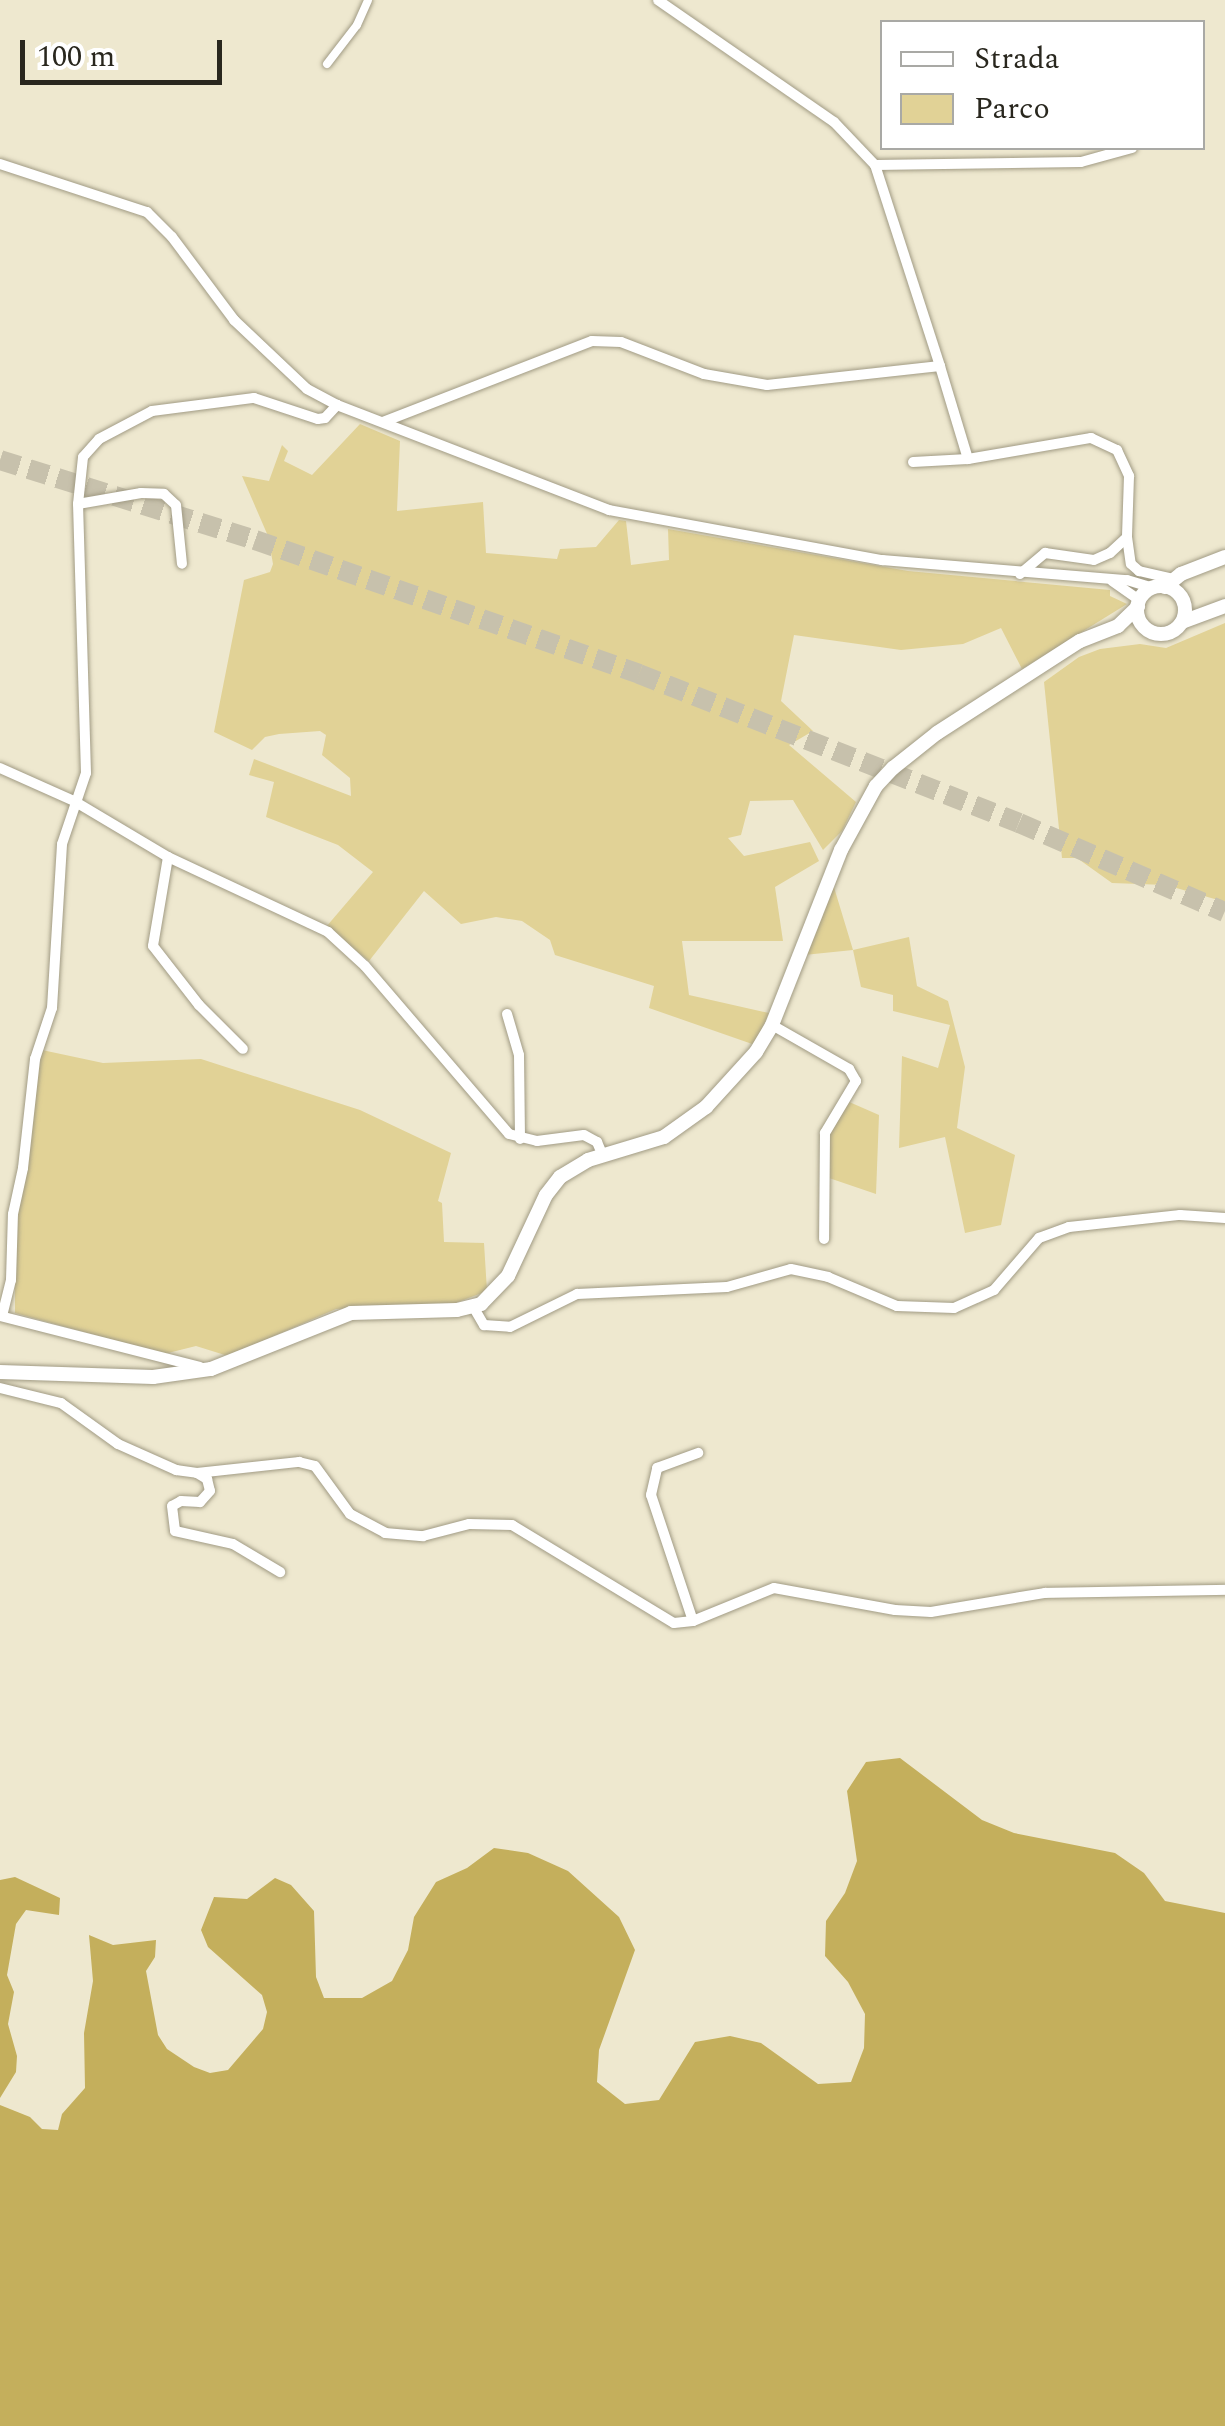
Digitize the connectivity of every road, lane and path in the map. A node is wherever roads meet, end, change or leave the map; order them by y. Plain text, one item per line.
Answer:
1 (368, 0) edge
2 (658, 0) edge
3 (327, 64) dead end
4 (1125, 150) edge
5 (0, 164) edge
6 (876, 165) junction
7 (940, 366) junction
8 (337, 406) junction
9 (383, 422) junction
10 (968, 458) junction
11 (913, 462) dead end
12 (78, 504) junction
13 (1126, 537) junction
14 (1225, 556) edge
15 (182, 564) dead end
16 (1201, 567) junction
17 (1020, 574) junction
18 (1112, 581) junction
19 (1164, 585) junction
20 (1183, 600) junction
21 (1138, 604) junction
22 (1218, 607) edge
23 (1182, 622) junction
24 (1151, 631) junction
25 (1104, 633) junction
26 (0, 768) edge
27 (74, 801) junction
28 (168, 857) junction
29 (507, 1014) dead end
30 (772, 1025) junction
31 (243, 1050) dead end
32 (520, 1139) junction
33 (602, 1156) junction
34 (1225, 1218) edge
35 (824, 1238) dead end
36 (474, 1308) junction
37 (1, 1316) edge
38 (211, 1369) junction
39 (0, 1372) edge
40 (0, 1388) edge
41 (698, 1453) dead end
42 (196, 1473) junction
43 (280, 1572) dead end
44 (1225, 1590) edge
45 (693, 1622) junction

1 - 3 street
2 - 6 street
4 - 6 street
5 - 8 street
6 - 7 street
7 - 9 street
7 - 10 street
8 - 9 street
8 - 12 street
9 - 17 street
10 - 11 street
10 - 13 street
12 - 15 street
12 - 27 street
13 - 17 street
13 - 19 street
14 - 16 street
16 - 19 street
16 - 20 street
17 - 18 street
18 - 19 street
18 - 21 street
19 - 20 street
19 - 21 street
20 - 22 street
20 - 23 street
21 - 24 street
21 - 25 street
22 - 23 street
23 - 24 street
24 - 25 street
25 - 30 street
26 - 27 street
27 - 28 street
27 - 37 street
28 - 31 street
28 - 32 street
29 - 32 street
30 - 33 street
30 - 35 street
32 - 33 street
33 - 36 street
34 - 36 street
36 - 38 street
37 - 38 street
38 - 39 street
40 - 42 street
41 - 45 street
42 - 43 street
42 - 45 street
44 - 45 street

